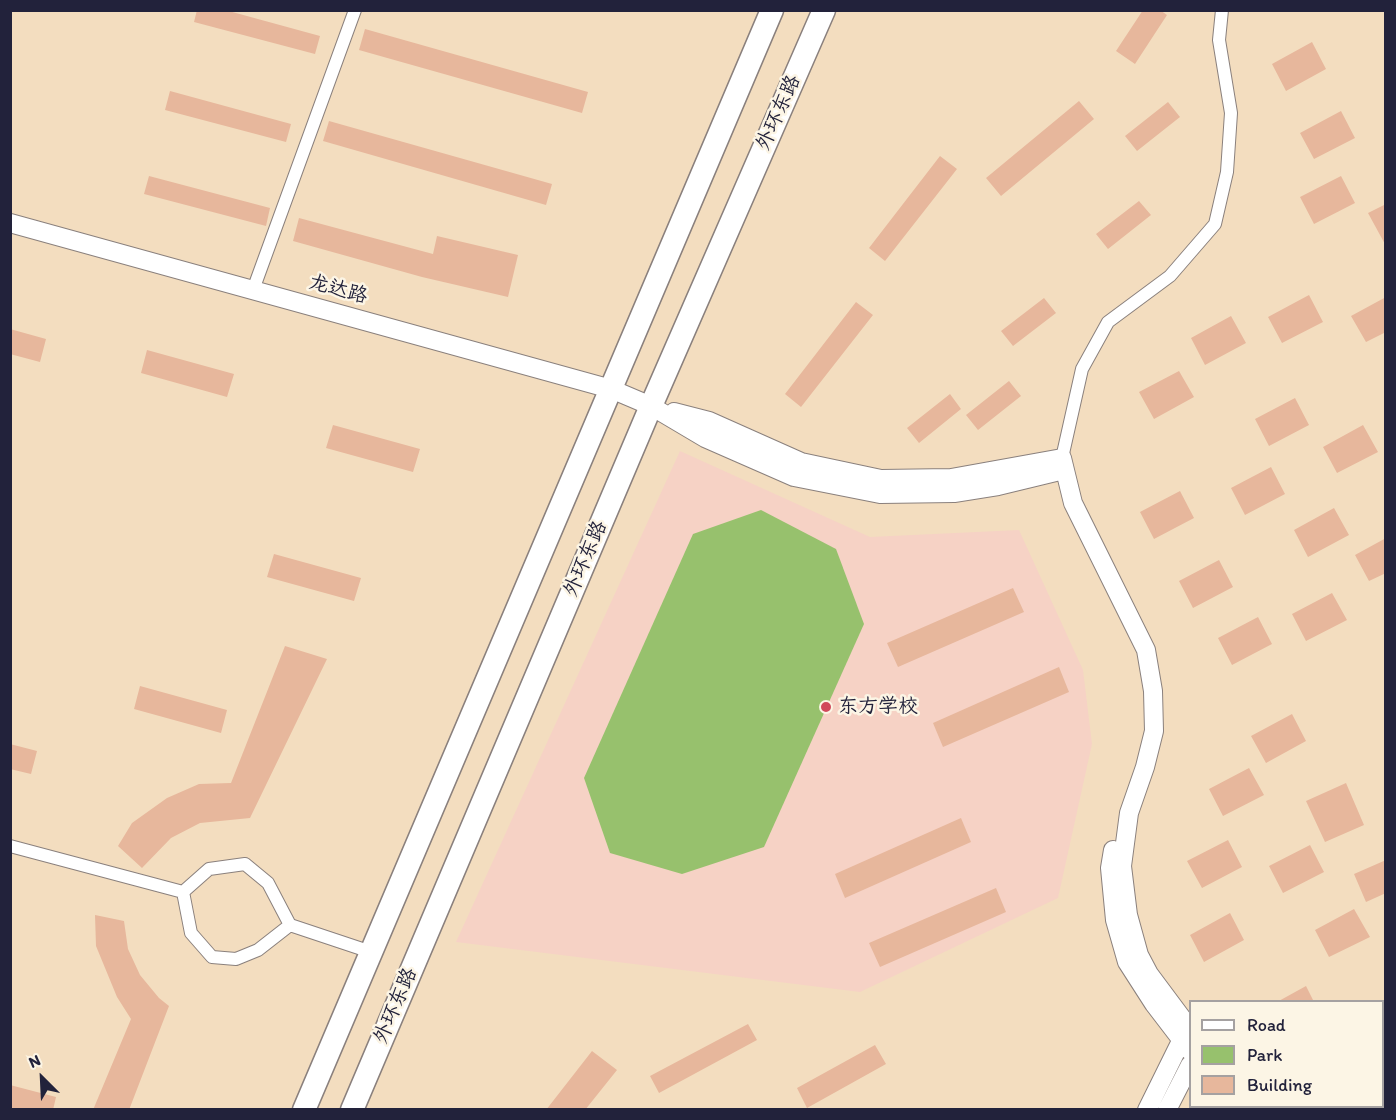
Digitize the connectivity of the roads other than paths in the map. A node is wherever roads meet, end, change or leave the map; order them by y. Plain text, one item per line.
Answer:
1 (355, 10) edge
2 (772, 10) edge
3 (824, 10) edge
4 (1222, 10) edge
5 (10, 223) edge
6 (253, 290) junction
7 (611, 389) junction
8 (651, 406) junction
9 (1057, 465) junction
10 (10, 846) edge
11 (183, 892) junction
12 (290, 925) junction
13 (371, 952) junction
14 (1188, 1036) edge
15 (1189, 1069) edge
16 (304, 1110) edge
17 (352, 1110) edge
18 (1147, 1110) edge
19 (1167, 1110) edge

1 - 6 street
2 - 7 highway
3 - 8 highway, 外环东路
4 - 9 street
5 - 6 street, 龙达路
6 - 7 street, 龙达路
7 - 8 street, 龙达路
7 - 13 highway
8 - 9 street, 龙达路
8 - 17 highway, 外环东路
9 - 14 street
10 - 11 street
11 - 12 street
11 - 12 street
12 - 13 street
13 - 16 highway
14 - 18 street
15 - 19 street

